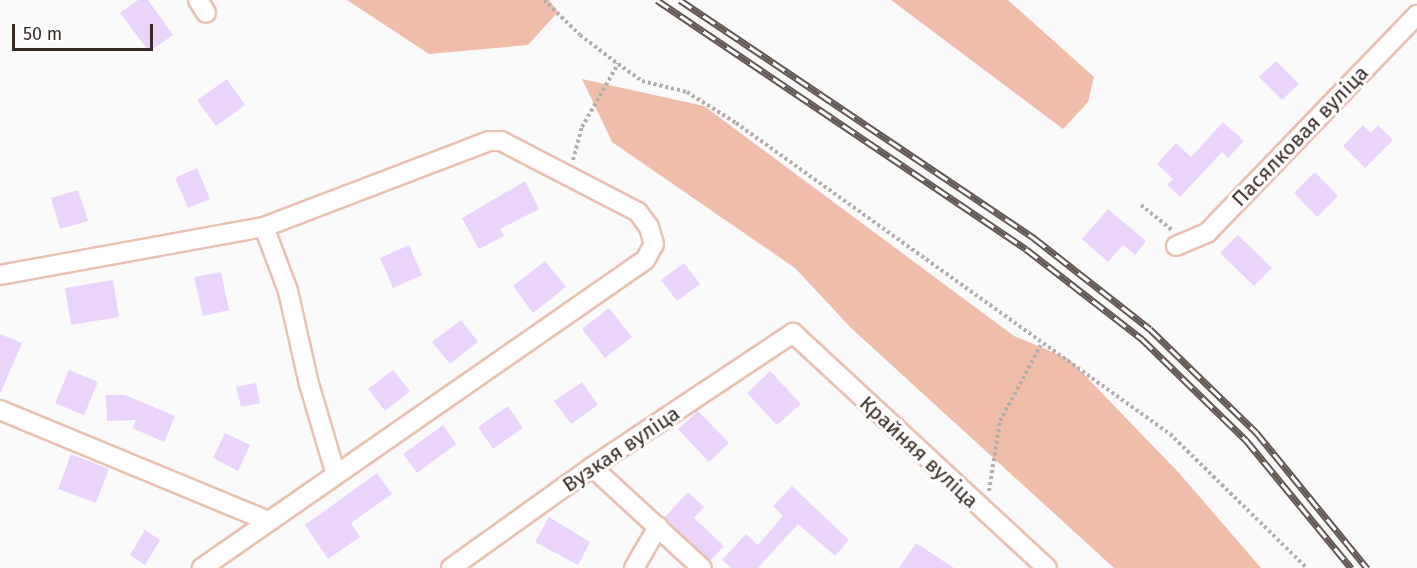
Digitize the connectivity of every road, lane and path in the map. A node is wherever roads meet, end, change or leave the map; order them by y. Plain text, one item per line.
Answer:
1 (544, 0) edge
2 (1417, 15) edge
3 (618, 64) junction
4 (570, 177) junction
5 (1141, 205) dead end
6 (264, 226) junction
7 (1181, 244) joint
8 (0, 275) edge
9 (793, 333) joint
10 (1041, 345) junction
11 (0, 410) edge
12 (592, 467) junction
13 (336, 472) junction
14 (990, 519) junction
15 (268, 521) junction
16 (658, 527) junction
17 (202, 568) edge
18 (451, 568) edge
19 (634, 568) edge
20 (702, 568) edge
21 (1047, 568) edge
22 (1307, 568) edge

1 - 3 path
2 - 7 street, Пасялковая вуліца
3 - 4 path
3 - 10 path
4 - 6 street
4 - 13 street
5 - 7 path
6 - 8 street
6 - 13 street
9 - 12 street, Вузкая вуліца
9 - 14 street, Крайняя вуліца
10 - 14 path
10 - 22 path
11 - 15 street
12 - 16 street
12 - 18 street, Вузкая вуліца
13 - 15 street
14 - 21 street, Крайняя вуліца
15 - 17 street
16 - 19 street
16 - 20 street

